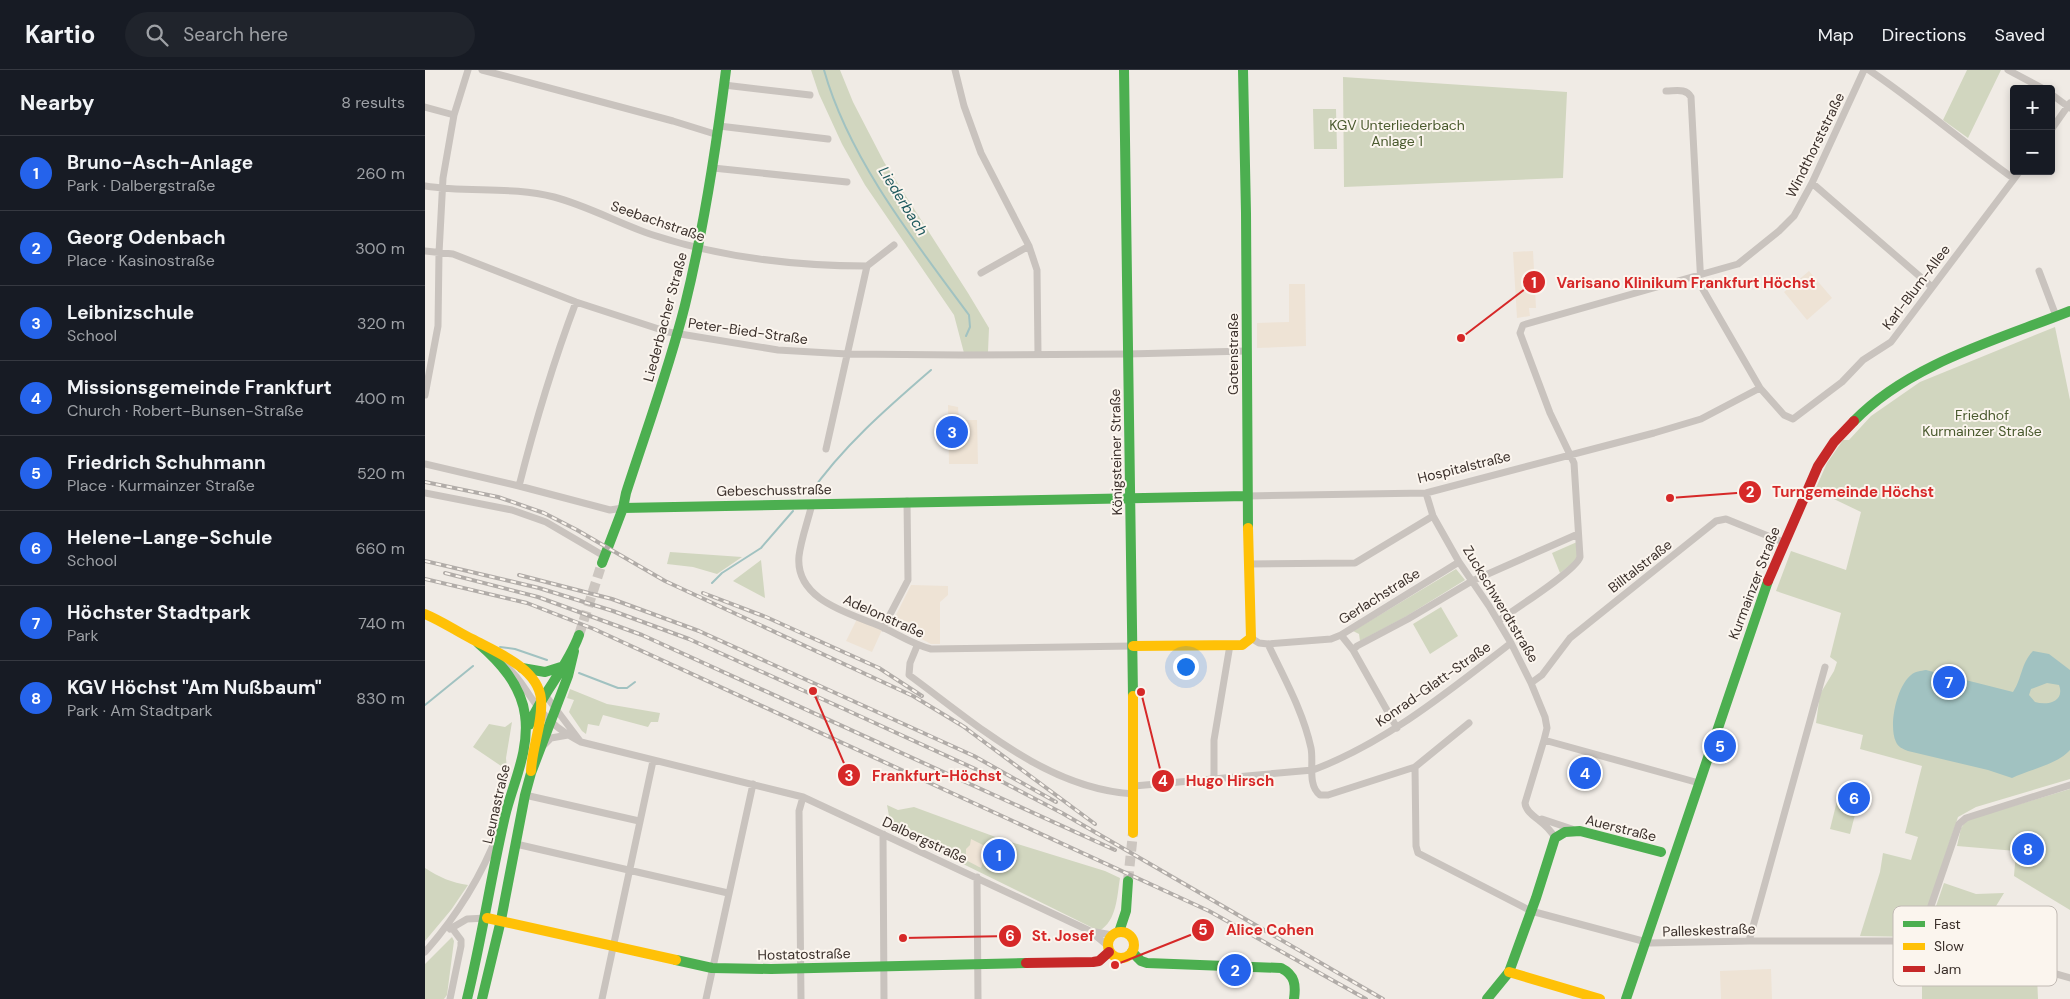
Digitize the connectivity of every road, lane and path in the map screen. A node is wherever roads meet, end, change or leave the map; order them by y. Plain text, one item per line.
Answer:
1 (468, 70) edge
2 (482, 70) edge
3 (726, 70) edge
4 (955, 70) edge
5 (1125, 70) edge
6 (1243, 70) edge
7 (1864, 70) edge
8 (1869, 70) edge
9 (2008, 70) edge
10 (724, 85) junction
11 (2036, 85) edge
12 (1666, 92) dead end
13 (811, 94) dead end
14 (2055, 97) edge
15 (2069, 106) edge
16 (425, 107) edge
17 (454, 115) junction
18 (2055, 125) edge
19 (718, 131) junction
20 (828, 139) dead end
21 (713, 168) junction
22 (2016, 175) edge
23 (2013, 178) junction
24 (847, 182) dead end
25 (1812, 184) junction
26 (425, 186) edge
27 (442, 188) junction
28 (894, 245) dead end
29 (1029, 246) junction
30 (697, 248) junction
31 (425, 250) edge
32 (439, 253) junction
33 (867, 266) junction
34 (2039, 271) dead end
35 (981, 273) dead end
36 (1699, 276) junction
37 (1932, 287) junction
38 (576, 302) junction
39 (2070, 311) edge
40 (2056, 316) junction
41 (677, 333) junction
42 (1247, 351) junction
43 (847, 354) junction
44 (1038, 354) junction
45 (1128, 354) junction
46 (427, 372) edge
47 (1760, 388) junction
48 (425, 394) edge
49 (826, 449) dead end
50 (1571, 454) junction
51 (425, 464) edge
52 (519, 486) junction
53 (425, 493) edge
54 (1426, 493) junction
55 (1247, 496) junction
56 (1130, 497) junction
57 (907, 501) junction
58 (812, 504) junction
59 (623, 508) junction
60 (1433, 516) junction
61 (1578, 534) junction
62 (1783, 542) junction
63 (603, 560) joint
64 (1459, 562) junction
65 (1248, 564) junction
66 (1471, 581) junction
67 (425, 614) edge
68 (1498, 621) junction
69 (883, 628) junction
70 (579, 635) tunnel mouth
71 (1341, 635) junction
72 (1251, 638) junction
73 (479, 643) junction
74 (1511, 643) junction
75 (1268, 644) junction
76 (917, 646) junction
77 (1133, 646) junction
78 (1230, 646) junction
79 (1353, 650) junction
80 (574, 651) junction
81 (495, 659) junction
82 (564, 666) junction
83 (1825, 667) dead end
84 (519, 668) junction
85 (1531, 683) junction
86 (539, 705) junction
87 (553, 713) junction
88 (1469, 723) dead end
89 (1397, 728) junction
90 (526, 734) junction
91 (568, 735) junction
92 (1544, 740) junction
93 (581, 742) junction
94 (541, 748) junction
95 (653, 761) junction
96 (1415, 767) junction
97 (1313, 770) junction
98 (531, 773) junction
99 (1214, 780) junction
100 (1699, 783) junction
101 (753, 784) junction
102 (2070, 785) edge
103 (1134, 790) junction
104 (525, 795) junction
105 (803, 797) junction
106 (506, 814) junction
107 (1537, 817) junction
108 (639, 821) junction
109 (1574, 830) junction
110 (1133, 833) tunnel mouth
111 (883, 834) junction
112 (1555, 838) junction
113 (1680, 839) junction
114 (516, 844) junction
115 (1661, 852) junction
116 (630, 871) junction
117 (1669, 872) junction
118 (977, 877) junction
119 (1128, 881) tunnel mouth
120 (728, 893) junction
121 (1931, 906) edge
122 (1126, 911) junction
123 (1531, 911) junction
124 (487, 918) junction
125 (501, 920) junction
126 (452, 928) junction
127 (1090, 931) junction
128 (1116, 933) junction
129 (441, 934) junction
130 (1131, 936) junction
131 (1893, 940) edge
132 (1749, 941) junction
133 (1646, 942) junction
134 (613, 946) junction
135 (1108, 948) junction
136 (425, 952) edge
137 (1132, 952) junction
138 (977, 965) junction
139 (884, 966) junction
140 (712, 968) junction
141 (800, 968) junction
142 (1509, 972) junction
143 (2057, 974) edge
144 (2070, 978) edge
145 (482, 998) edge
146 (450, 999) edge
147 (469, 999) edge
148 (602, 999) edge
149 (706, 999) edge
150 (801, 999) edge
151 (884, 999) edge
152 (978, 999) edge
153 (1294, 999) edge
154 (1487, 999) edge
155 (1600, 999) edge
156 (1626, 999) edge

1 - 17 street
2 - 19 street
3 - 10 main road, Liederbacher Straße
4 - 29 street
5 - 45 main road, Königsteiner Straße
6 - 42 main road, Gotenstraße
7 - 25 street, Windthorststraße
8 - 23 street
9 - 11 street
10 - 13 street
10 - 19 main road, Liederbacher Straße
12 - 36 street
14 - 15 street
15 - 18 street
16 - 17 street
17 - 27 street
19 - 20 street
19 - 21 main road, Liederbacher Straße
21 - 24 street
21 - 30 main road, Liederbacher Straße
22 - 23 street, Karl-Blum-Allee
23 - 37 street, Karl-Blum-Allee
25 - 36 street, Windthorststraße
25 - 37 street
26 - 27 street, Seebachstraße
27 - 30 street, Seebachstraße
27 - 32 street
28 - 33 street
29 - 35 street
29 - 44 street
30 - 33 street, Seebachstraße
30 - 41 main road, Liederbacher Straße
31 - 32 street, Peter-Bied-Straße
32 - 38 street, Peter-Bied-Straße
32 - 46 street
33 - 43 street
34 - 40 street
36 - 47 street
36 - 50 street, Windthorststraße
37 - 47 street, Karl-Blum-Allee
38 - 41 street, Peter-Bied-Straße
38 - 52 street
39 - 40 main road, Kurmainzer Straße
40 - 62 main road, Kurmainzer Straße
41 - 43 street, Peter-Bied-Straße
41 - 59 main road, Liederbacher Straße
42 - 45 street, Peter-Bied-Straße
42 - 55 main road, Gotenstraße
43 - 44 street, Peter-Bied-Straße
43 - 49 street
44 - 45 street, Peter-Bied-Straße
45 - 56 main road, Königsteiner Straße
46 - 48 street
47 - 50 street, Hospitalstraße
50 - 54 street, Hospitalstraße
50 - 61 street
51 - 52 street, Gebeschusstraße
52 - 59 street, Gebeschusstraße
53 - 63 street
54 - 55 street, Hospitalstraße
54 - 60 street, Zuckschwerdtstraße
55 - 56 main road, Hospitalstraße
55 - 65 main road, Gotenstraße
56 - 57 main road, Gebeschusstraße
56 - 77 main road, Königsteiner Straße
57 - 58 main road, Gebeschusstraße
57 - 69 street
58 - 59 main road, Gebeschusstraße
58 - 69 street, Adelonstraße
59 - 63 main road, Liederbacher Straße
60 - 64 street, Zuckschwerdtstraße
60 - 65 street
61 - 66 street
61 - 68 street
62 - 85 street, Billtalstraße
62 - 100 main road, Kurmainzer Straße
64 - 66 street, Zuckschwerdtstraße
64 - 71 street, Gerlachstraße
65 - 72 main road, Gotenstraße
66 - 68 street, Zuckschwerdtstraße
66 - 79 street
67 - 73 main road
68 - 74 street, Zuckschwerdtstraße
69 - 76 street, Adelonstraße
70 - 80 main road
71 - 75 street, Gerlachstraße
71 - 79 street
72 - 75 street, Gerlachstraße
72 - 78 main road
73 - 81 main road, Leunastraße
73 - 84 main road
74 - 85 street, Zuckschwerdtstraße
74 - 89 street, Konrad-Glatt-Straße
75 - 97 street
76 - 77 street, Adelonstraße
76 - 103 street, Konrad-Glatt-Straße
77 - 78 main road
77 - 103 main road, Königsteiner Straße
78 - 99 street
79 - 89 street
80 - 82 main road
80 - 87 main road, Leunastraße
81 - 86 street
81 - 90 main road, Leunastraße
82 - 84 main road
82 - 86 main road
83 - 132 street
84 - 86 main road
85 - 92 street, Zuckschwerdtstraße
86 - 87 street
86 - 87 street
86 - 90 main road
86 - 98 main road, Leunastraße
87 - 91 street, Dalbergstraße
87 - 93 street
87 - 94 main road, Leunastraße
88 - 96 street
89 - 97 street, Konrad-Glatt-Straße
90 - 106 main road, Leunastraße
91 - 93 street, Dalbergstraße
91 - 94 street
92 - 100 street
92 - 107 street, Zuckschwerdtstraße
93 - 95 street, Dalbergstraße
94 - 98 main road, Leunastraße
95 - 101 street, Dalbergstraße
95 - 108 street
96 - 97 street
96 - 123 street, Palleskestraße
97 - 99 street, Konrad-Glatt-Straße
98 - 104 main road, Leunastraße
99 - 103 street, Konrad-Glatt-Straße
100 - 113 main road, Kurmainzer Straße
101 - 105 street, Dalbergstraße
101 - 120 street
102 - 121 street
103 - 110 main road, Königsteiner Straße
104 - 108 street
104 - 114 main road, Leunastraße
105 - 111 street, Dalbergstraße
105 - 141 street
106 - 124 main road, Leunastraße
106 - 129 street
107 - 109 street, Auerstraße
107 - 112 street, Zuckschwerdtstraße
108 - 116 street
109 - 112 main road, Auerstraße
109 - 115 main road, Auerstraße
111 - 118 street, Dalbergstraße
111 - 139 street
112 - 123 main road
113 - 115 main road
113 - 117 main road, Kurmainzer Straße
114 - 116 street
114 - 125 main road, Leunastraße
115 - 117 main road
116 - 120 street
116 - 134 street
117 - 133 main road, Kurmainzer Straße
118 - 127 street, Dalbergstraße
118 - 138 street
119 - 122 main road
120 - 140 street
122 - 128 main road
122 - 130 main road
123 - 133 street, Palleskestraße
123 - 142 main road
124 - 125 main road, Hostatostraße
124 - 126 street
124 - 147 main road, Leunastraße
125 - 134 main road, Hostatostraße
125 - 145 main road, Leunastraße
126 - 129 street
126 - 146 street
127 - 128 street, Dalbergstraße
127 - 135 street, Dalbergstraße
128 - 130 main road
128 - 135 main road
129 - 136 street
130 - 137 main road
131 - 132 street, Palleskestraße
132 - 133 street, Palleskestraße
133 - 156 main road, Kurmainzer Straße
134 - 140 main road, Hostatostraße
134 - 148 street
135 - 137 main road
135 - 138 main road, Hostatostraße
137 - 153 main road
138 - 139 main road, Hostatostraße
138 - 152 street
139 - 141 main road, Hostatostraße
139 - 151 street
140 - 141 main road, Hostatostraße
140 - 149 street
141 - 150 street
142 - 154 main road
142 - 155 main road
143 - 144 street, Palleskestraße

